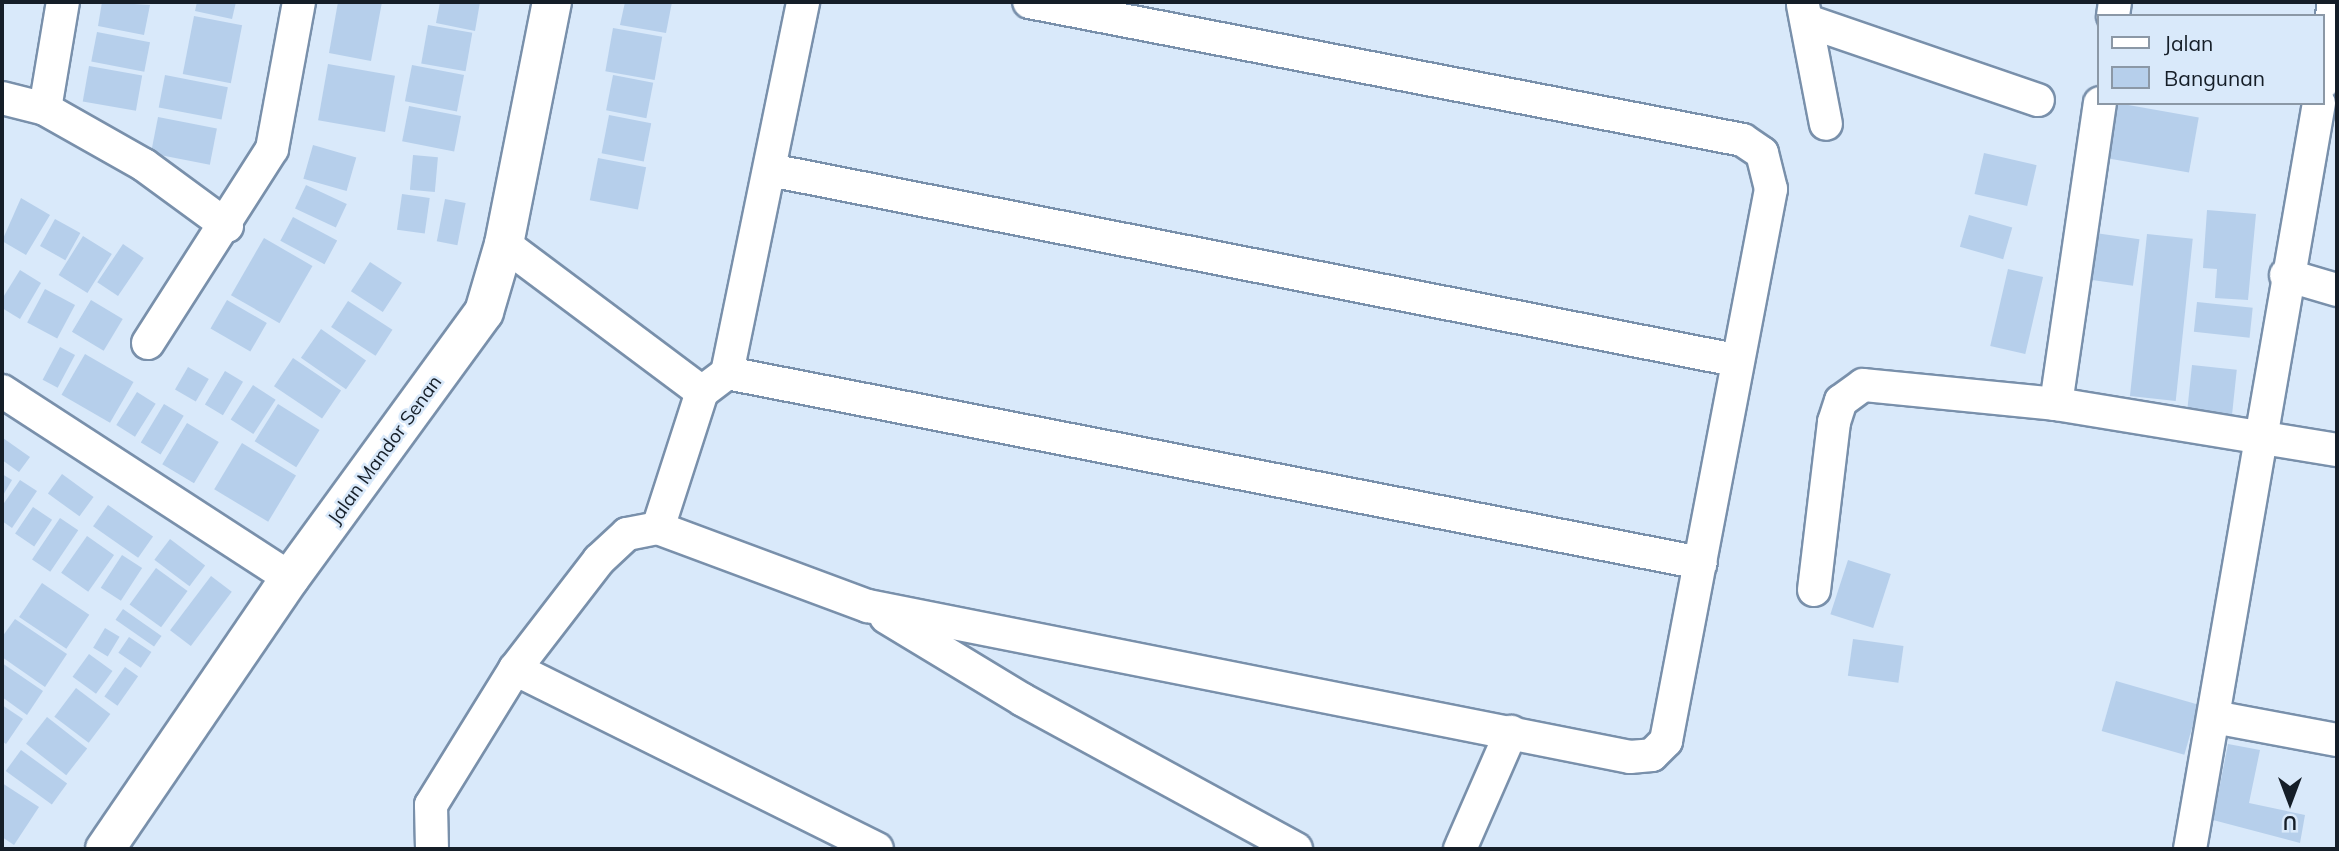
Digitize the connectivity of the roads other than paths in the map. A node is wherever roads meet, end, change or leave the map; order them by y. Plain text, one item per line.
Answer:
1 (63, 2) edge
2 (299, 2) edge
3 (552, 2) edge
4 (803, 2) edge
5 (1029, 2) edge
6 (2334, 2) edge
7 (1805, 11) edge
8 (2325, 67) edge
9 (2, 98) edge
10 (2038, 100) dead end
11 (2100, 105) edge
12 (2319, 105) edge
13 (45, 109) junction
14 (1826, 124) dead end
15 (770, 170) junction
16 (227, 226) junction
17 (504, 244) junction
18 (2286, 275) junction
19 (2337, 290) edge
20 (148, 343) dead end
21 (1735, 360) junction
22 (727, 373) junction
23 (2, 391) edge
24 (702, 392) junction
25 (2056, 404) junction
26 (2258, 436) junction
27 (2337, 450) edge
28 (658, 528) junction
29 (1701, 563) junction
30 (290, 578) junction
31 (1814, 590) dead end
32 (868, 606) junction
33 (515, 668) junction
34 (2214, 717) junction
35 (1511, 732) junction
36 (2337, 740) edge
37 (429, 848) edge
38 (105, 849) edge
39 (877, 849) edge
40 (1296, 849) edge
41 (1460, 849) edge
42 (2190, 849) edge

1 - 13 street
2 - 16 street
3 - 17 street, Jalan Mandor Senan
4 - 15 street
5 - 21 street
6 - 8 street
7 - 10 street
7 - 14 street
9 - 13 street
11 - 25 street
12 - 18 street
13 - 16 street
15 - 21 street
15 - 22 street
16 - 20 street
17 - 24 street
17 - 30 street, Jalan Mandor Senan
18 - 19 street
18 - 26 street
21 - 29 street
22 - 24 street
22 - 29 street
23 - 30 street
24 - 28 street
25 - 26 street
25 - 31 street
26 - 27 street
26 - 34 street
28 - 32 street
28 - 33 street
29 - 35 street
30 - 38 street, Jalan Mandor Senan
32 - 35 street
32 - 40 street
33 - 37 street
33 - 39 street
34 - 36 street
34 - 42 street
35 - 41 street

